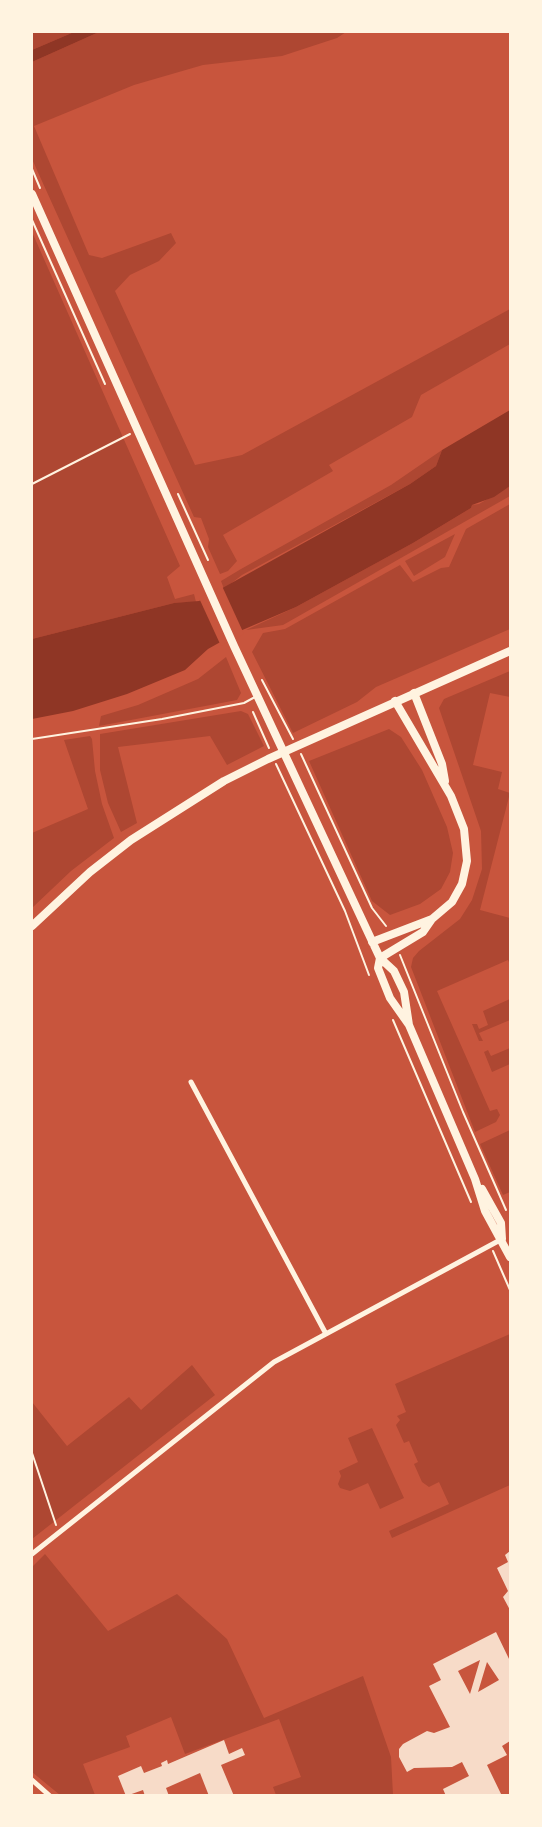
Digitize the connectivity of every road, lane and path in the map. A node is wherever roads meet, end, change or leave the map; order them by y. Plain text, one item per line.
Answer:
1 (32, 194) edge
2 (32, 220) edge
3 (40, 240) dead end
4 (137, 430) junction
5 (32, 484) edge
6 (510, 651) edge
7 (260, 677) dead end
8 (414, 693) junction
9 (258, 696) junction
10 (395, 701) junction
11 (286, 724) dead end
12 (32, 739) edge
13 (309, 772) dead end
14 (445, 781) junction
15 (285, 783) dead end
16 (382, 919) dead end
17 (432, 919) junction
18 (32, 926) edge
19 (372, 942) junction
20 (380, 958) junction
21 (405, 964) dead end
22 (373, 981) dead end
23 (391, 1016) dead end
24 (409, 1025) junction
25 (191, 1082) dead end
26 (472, 1204) dead end
27 (507, 1212) dead end
28 (502, 1239) junction
29 (490, 1245) junction
30 (510, 1257) edge
31 (510, 1290) edge
32 (326, 1334) junction
33 (32, 1453) edge
34 (59, 1530) junction
35 (32, 1554) edge
36 (32, 1780) edge
37 (50, 1796) edge

1 - 4 main road
2 - 3 path
4 - 5 path
4 - 9 main road
6 - 8 main road
7 - 11 path
8 - 10 main road
8 - 14 main road
9 - 12 lane
9 - 19 main road
10 - 14 main road
10 - 18 main road
13 - 16 path
14 - 17 main road
15 - 22 path
17 - 19 main road
17 - 20 main road
19 - 20 main road
20 - 24 main road
20 - 24 main road
21 - 27 path
23 - 26 path
24 - 28 main road
25 - 32 street
28 - 29 street
28 - 30 main road
29 - 31 path
29 - 32 street
32 - 34 street
33 - 34 path
34 - 35 street
36 - 37 street

